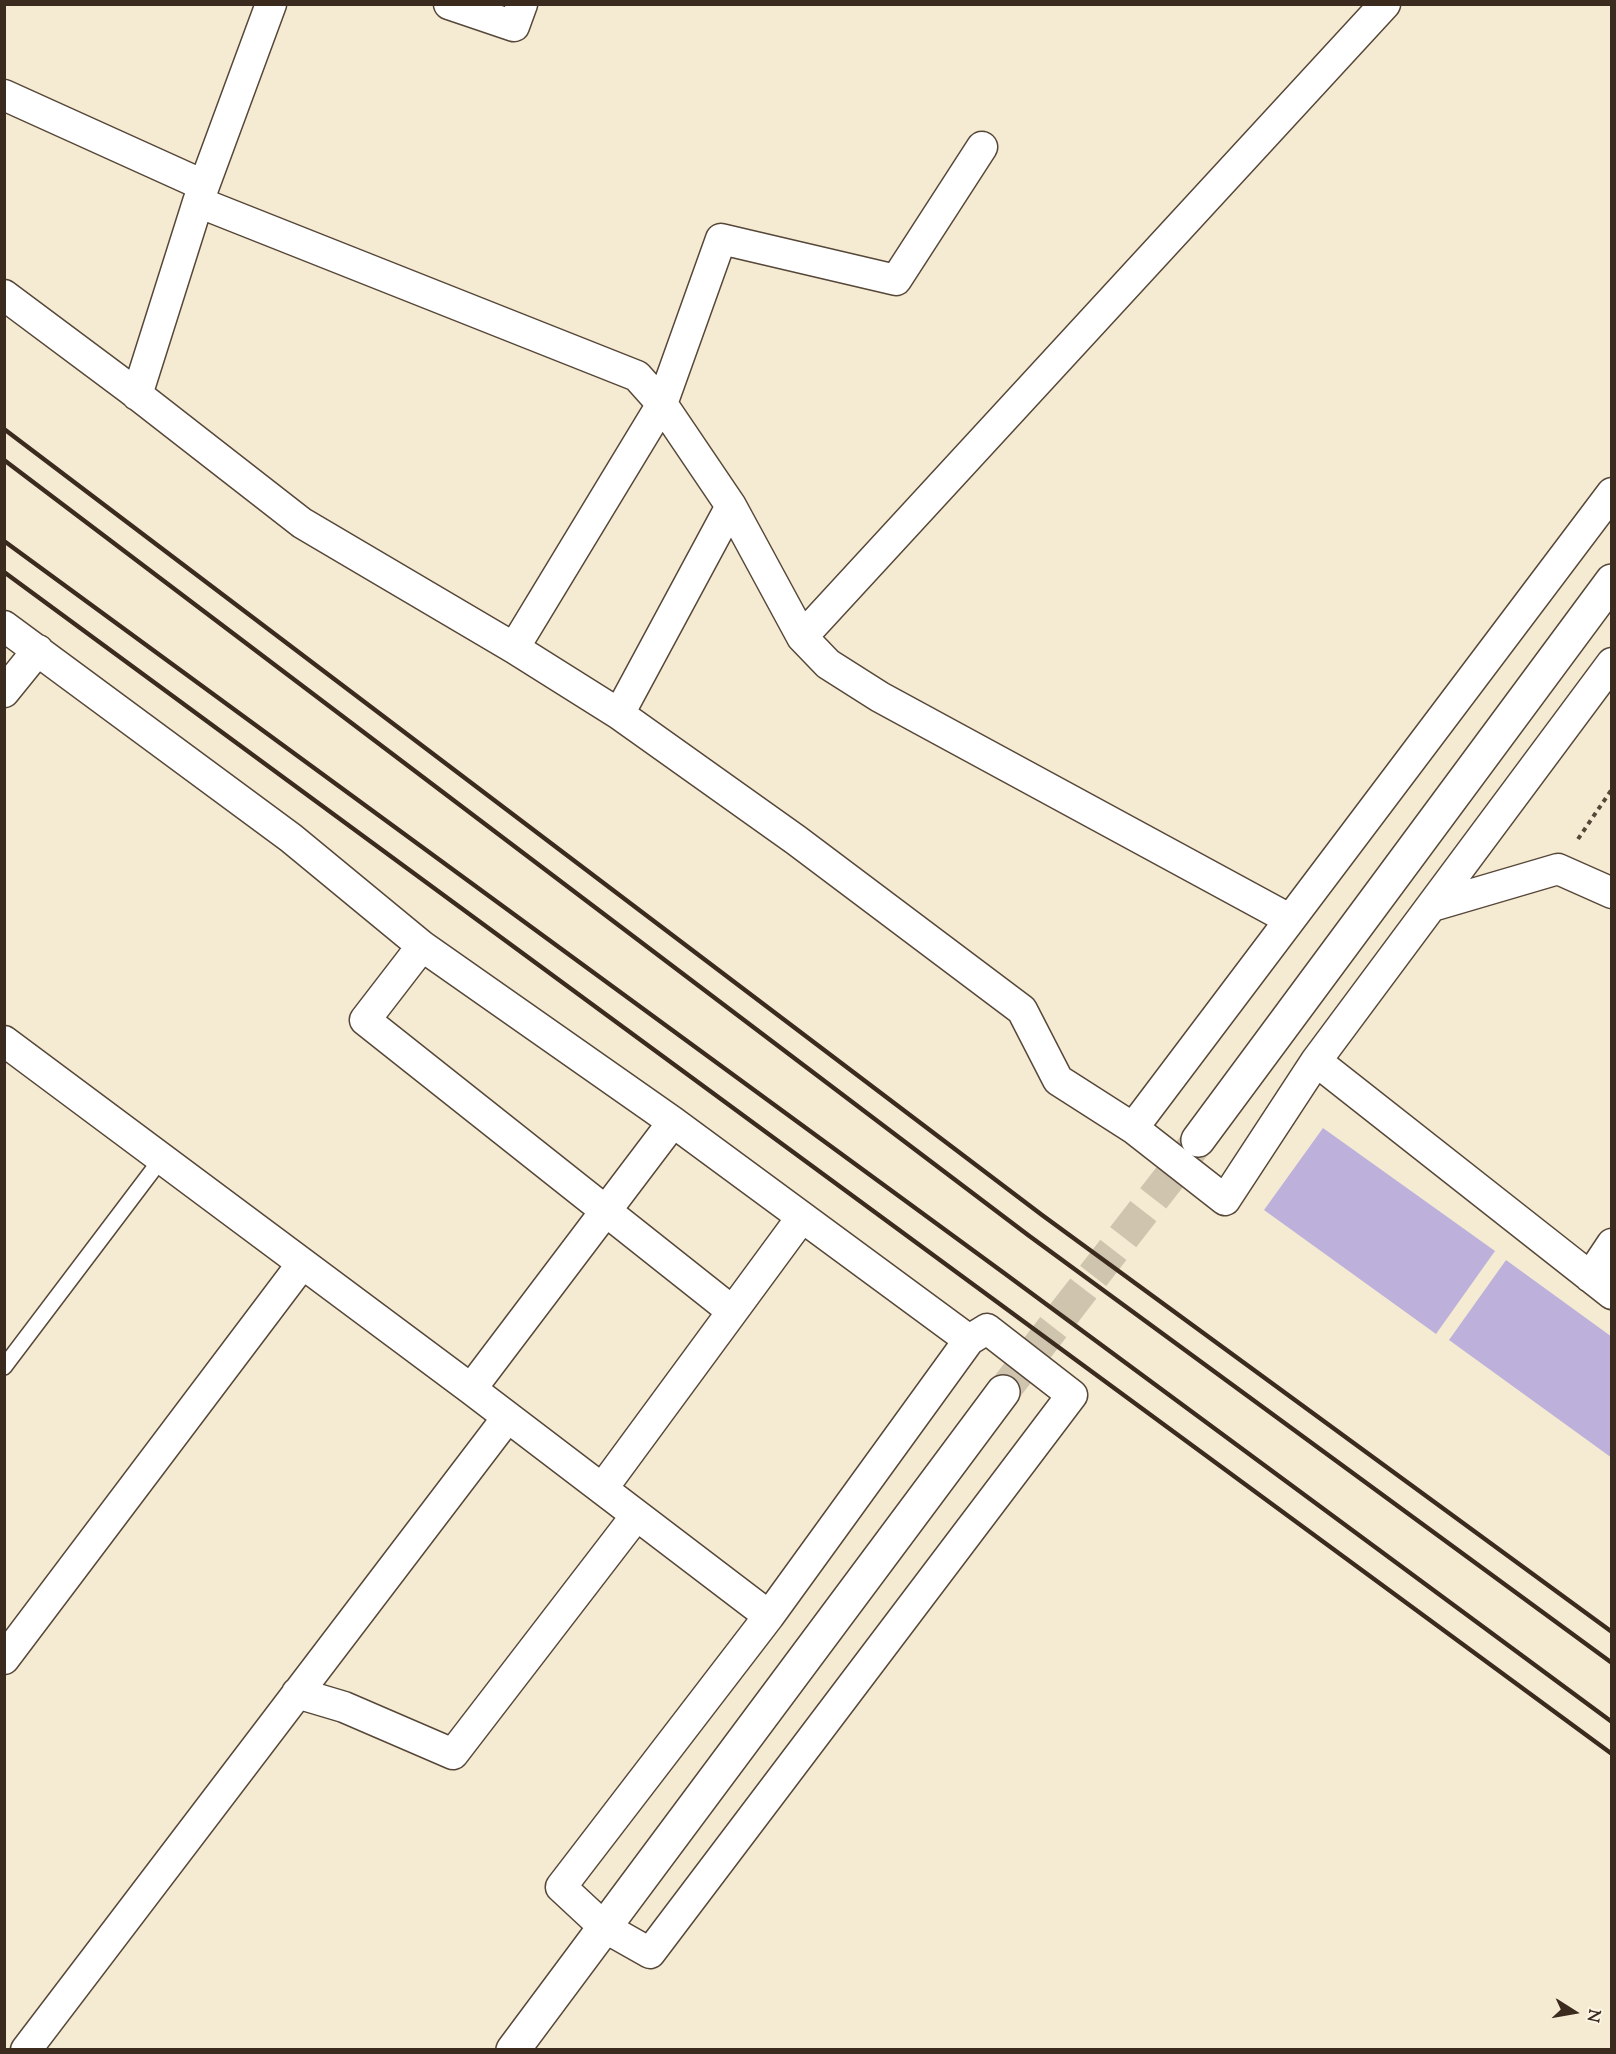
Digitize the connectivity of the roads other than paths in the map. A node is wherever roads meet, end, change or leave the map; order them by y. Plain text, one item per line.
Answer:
1 (271, 4) edge
2 (449, 4) edge
3 (522, 4) edge
4 (1383, 5) edge
5 (4, 95) edge
6 (982, 147) dead end
7 (201, 194) junction
8 (4, 295) edge
9 (137, 395) junction
10 (662, 404) junction
11 (1611, 493) edge
12 (731, 506) junction
13 (1611, 581) edge
14 (4, 626) edge
15 (802, 637) junction
16 (514, 648) junction
17 (38, 650) junction
18 (1611, 663) edge
19 (4, 692) edge
20 (620, 714) junction
21 (1611, 893) edge
22 (1432, 906) junction
23 (1289, 919) junction
24 (422, 946) junction
25 (4, 1041) edge
26 (1316, 1061) junction
27 (673, 1122) junction
28 (1133, 1128) junction
29 (1198, 1140) tunnel mouth
30 (162, 1158) junction
31 (605, 1211) junction
32 (802, 1216) junction
33 (1611, 1245) edge
34 (302, 1264) junction
35 (1601, 1286) edge
36 (732, 1311) junction
37 (969, 1340) junction
38 (4, 1367) edge
39 (471, 1389) junction
40 (1003, 1392) tunnel mouth
41 (507, 1418) junction
42 (602, 1490) junction
43 (636, 1516) junction
44 (769, 1616) junction
45 (4, 1659) edge
46 (297, 1693) junction
47 (604, 1927) junction
48 (26, 2049) edge
49 (513, 2049) edge

1 - 7 street
2 - 3 street
4 - 15 street
5 - 7 street
6 - 10 street
7 - 9 street
7 - 10 street
8 - 9 street
9 - 16 street
10 - 12 street
10 - 16 street
11 - 23 street
12 - 15 street
12 - 20 street
13 - 29 street
14 - 17 street
15 - 23 street
16 - 20 street
17 - 19 street
17 - 24 street
18 - 22 street
20 - 28 street
21 - 22 street
22 - 26 street
23 - 28 street
24 - 27 street
24 - 31 street
25 - 30 street
26 - 28 street
26 - 35 street
27 - 31 street
27 - 32 street
30 - 34 street
30 - 38 lane
31 - 36 street
31 - 39 street
32 - 36 street
32 - 37 street
33 - 35 street
34 - 39 street
34 - 45 street
36 - 42 street
37 - 44 street
37 - 47 street
39 - 41 street
40 - 47 street
41 - 42 street
41 - 46 street
42 - 43 street
43 - 44 street
43 - 46 street
44 - 47 street
46 - 48 street
47 - 49 street

